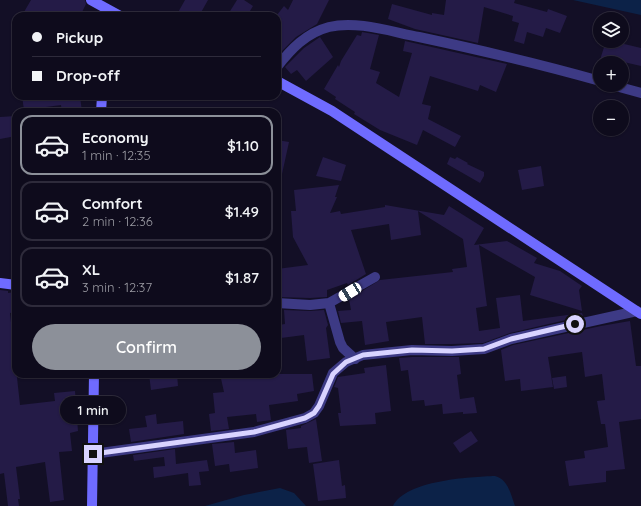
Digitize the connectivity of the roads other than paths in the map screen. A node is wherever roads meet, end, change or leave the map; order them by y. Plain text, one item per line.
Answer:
1 (92, 0) edge
2 (113, 12) edge
3 (281, 62) edge
4 (593, 79) edge
5 (281, 83) edge
6 (629, 90) edge
7 (641, 93) edge
8 (375, 277) dead end
9 (0, 283) edge
10 (12, 284) edge
11 (281, 303) edge
12 (329, 303) junction
13 (639, 312) edge
14 (355, 358) junction
15 (94, 378) edge
16 (96, 454) junction
17 (92, 506) edge

1 - 2 street
3 - 4 street
5 - 13 street
6 - 7 street
8 - 12 street
9 - 10 street
11 - 12 street
12 - 14 street
13 - 14 street
14 - 16 street
15 - 16 street
16 - 17 street

